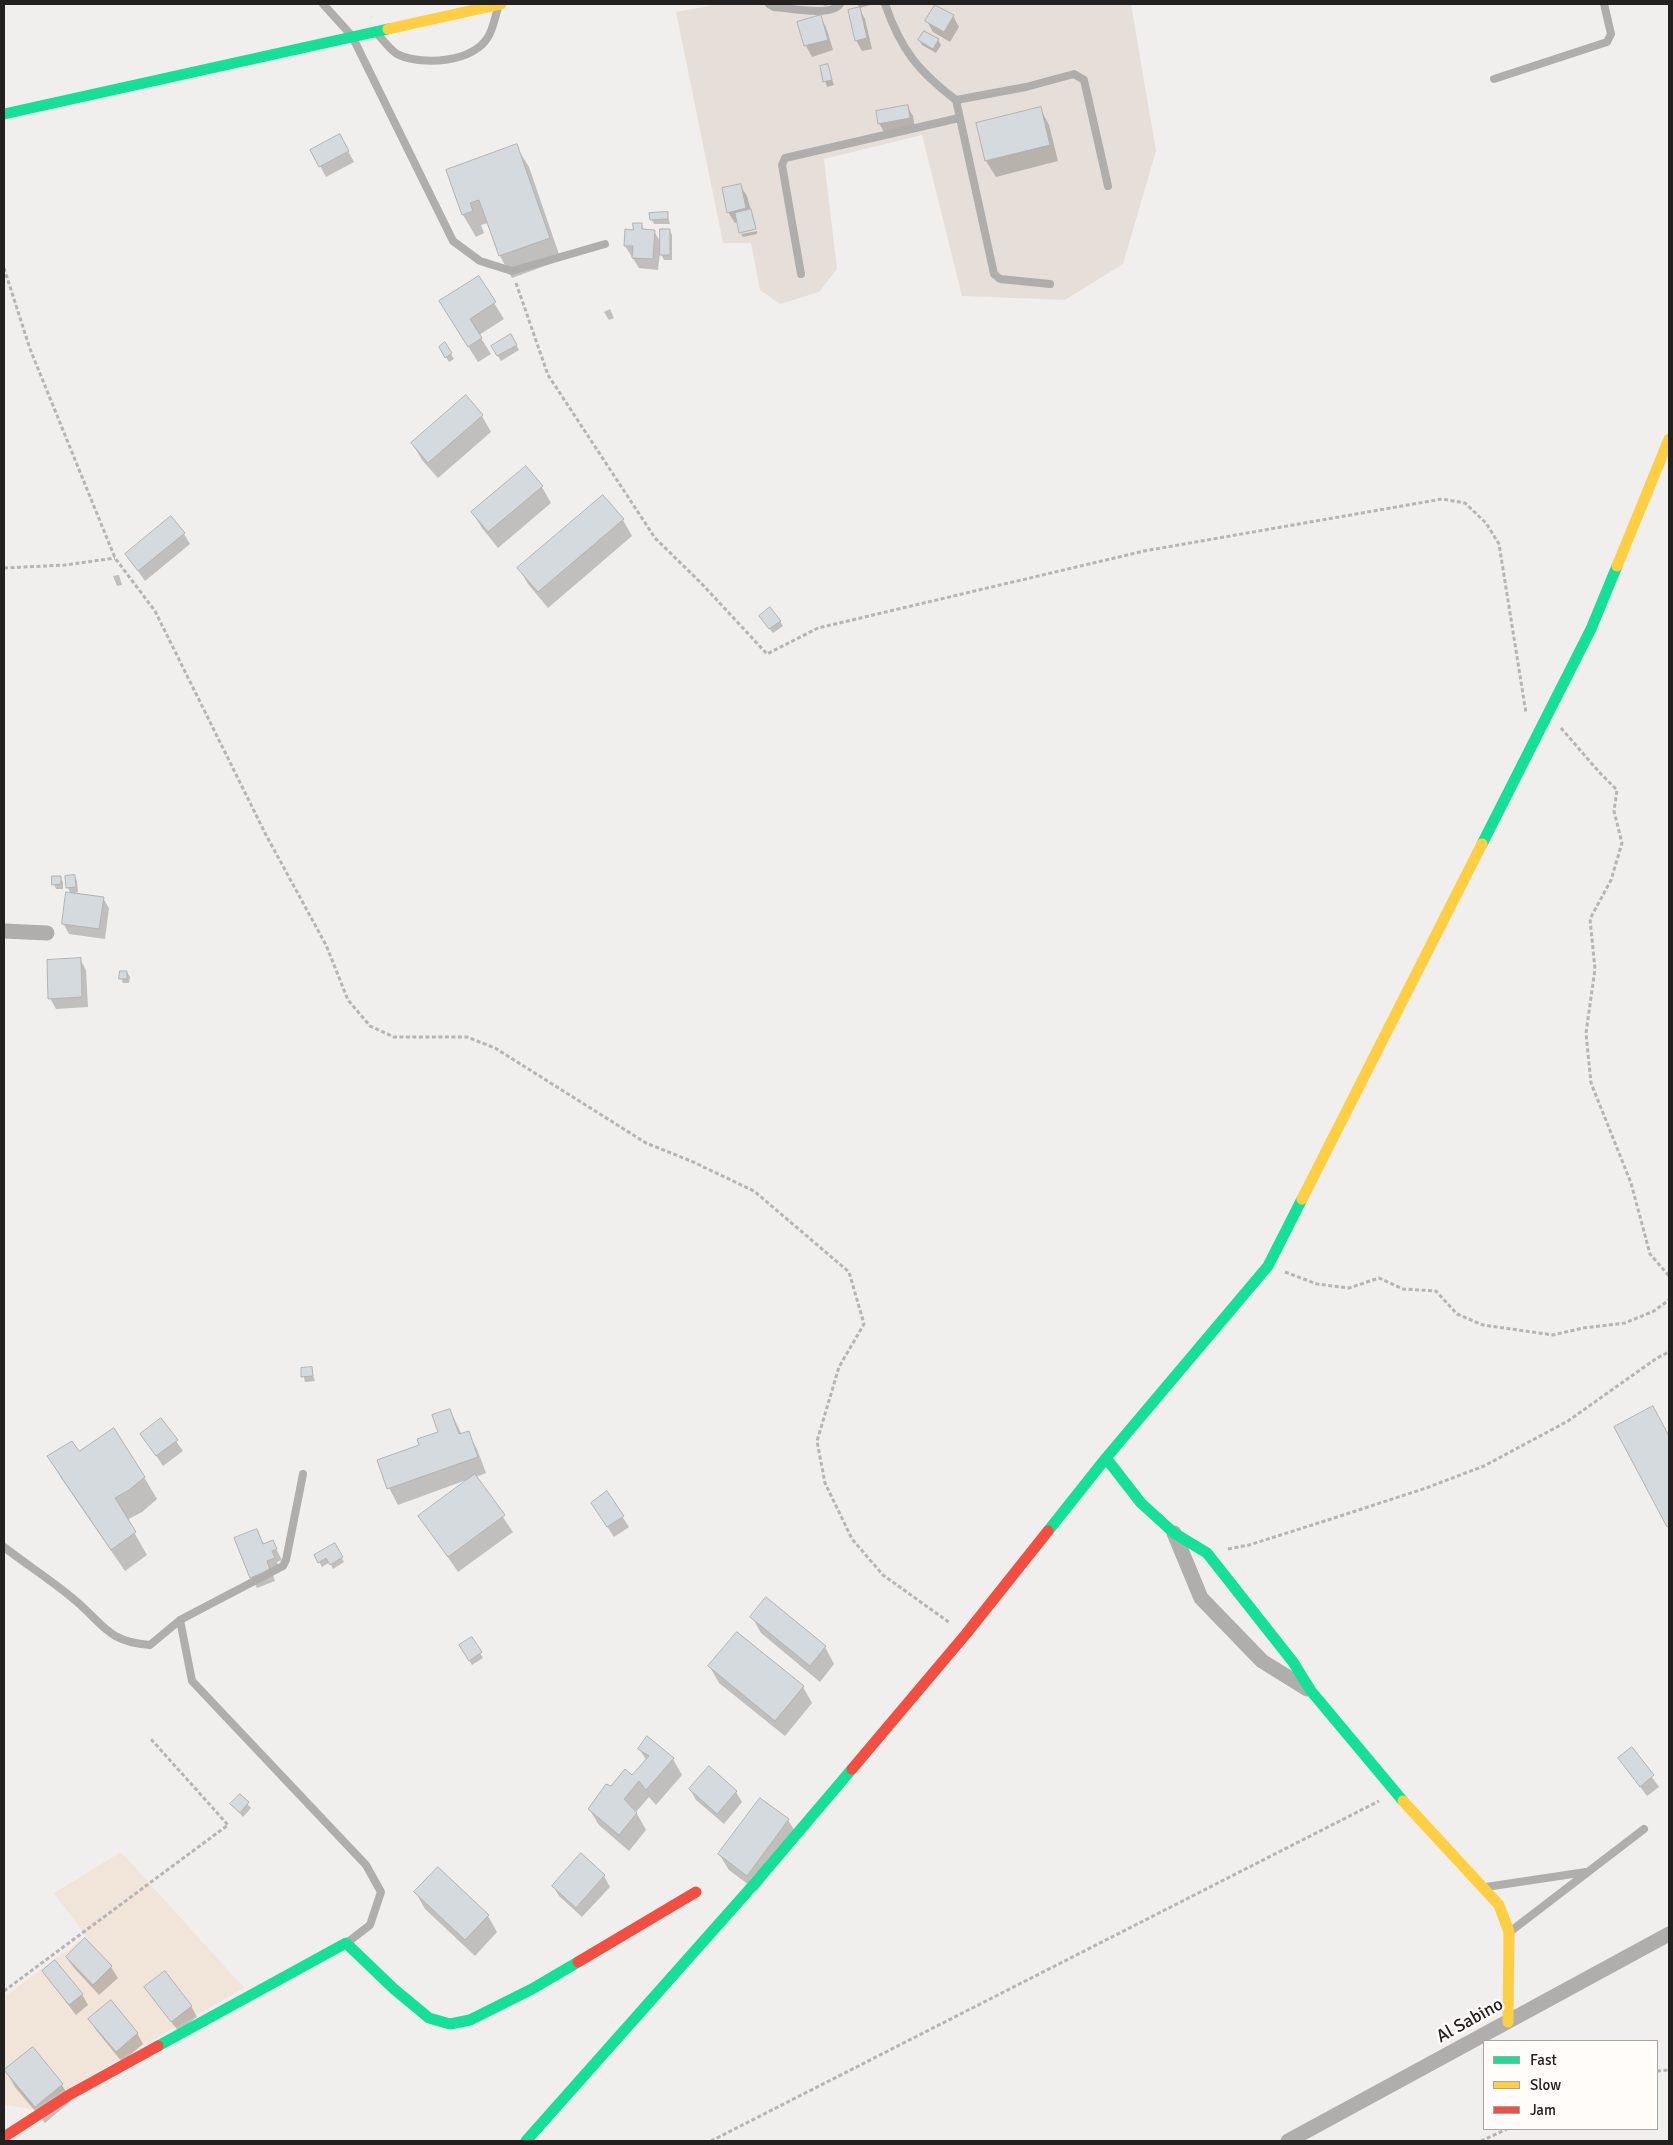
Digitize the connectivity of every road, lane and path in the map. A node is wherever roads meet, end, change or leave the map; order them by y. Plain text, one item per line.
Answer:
1 (322, 4) edge
2 (500, 4) edge
3 (769, 4) edge
4 (840, 4) edge
5 (885, 4) edge
6 (1604, 4) edge
7 (374, 31) junction
8 (352, 36) junction
9 (1494, 79) dead end
10 (956, 100) junction
11 (4, 114) edge
12 (959, 118) junction
13 (1108, 186) dead end
14 (605, 244) dead end
15 (4, 268) edge
16 (512, 271) junction
17 (801, 274) dead end
18 (1050, 284) dead end
19 (1669, 440) edge
20 (115, 558) junction
21 (4, 568) edge
22 (1549, 713) junction
23 (1526, 719) dead end
24 (4, 931) edge
25 (47, 933) dead end
26 (1268, 1266) junction
27 (1669, 1276) edge
28 (1669, 1300) edge
29 (1669, 1352) edge
30 (1106, 1458) junction
31 (303, 1474) dead end
32 (1174, 1533) junction
33 (4, 1547) edge
34 (1207, 1553) junction
35 (180, 1620) junction
36 (966, 1634) junction
37 (1311, 1692) junction
38 (150, 1738) dead end
39 (1395, 1793) junction
40 (1644, 1829) dead end
41 (1586, 1872) junction
42 (1484, 1888) junction
43 (696, 1892) dead end
44 (1509, 1932) junction
45 (1669, 1934) edge
46 (346, 1943) junction
47 (4, 1992) edge
48 (1508, 2022) junction
49 (1505, 2130) edge
50 (4, 2135) edge
51 (526, 2141) edge
52 (711, 2141) edge
53 (1288, 2141) edge
54 (1481, 2141) edge

1 - 8 lane
2 - 7 street
2 - 7 lane
3 - 4 lane
5 - 10 lane
6 - 9 lane
7 - 8 street
8 - 11 street
8 - 16 lane
10 - 12 lane
10 - 13 lane
12 - 17 lane
12 - 18 lane
14 - 16 lane
15 - 20 path
16 - 23 path
19 - 22 street
20 - 21 path
20 - 36 path
22 - 26 street
22 - 27 path
24 - 25 street
26 - 28 path
26 - 30 street
29 - 34 path
30 - 32 street
30 - 36 street
31 - 35 lane
32 - 34 street
32 - 37 street
33 - 35 lane
34 - 37 street
35 - 46 lane
36 - 51 street
37 - 39 street
38 - 47 path
39 - 42 street
39 - 52 path
40 - 41 lane
41 - 42 lane
41 - 44 lane
42 - 44 street
43 - 46 street
44 - 48 street
45 - 48 street, Al Sabino
46 - 50 street
48 - 53 street, Al Sabino
49 - 54 path

